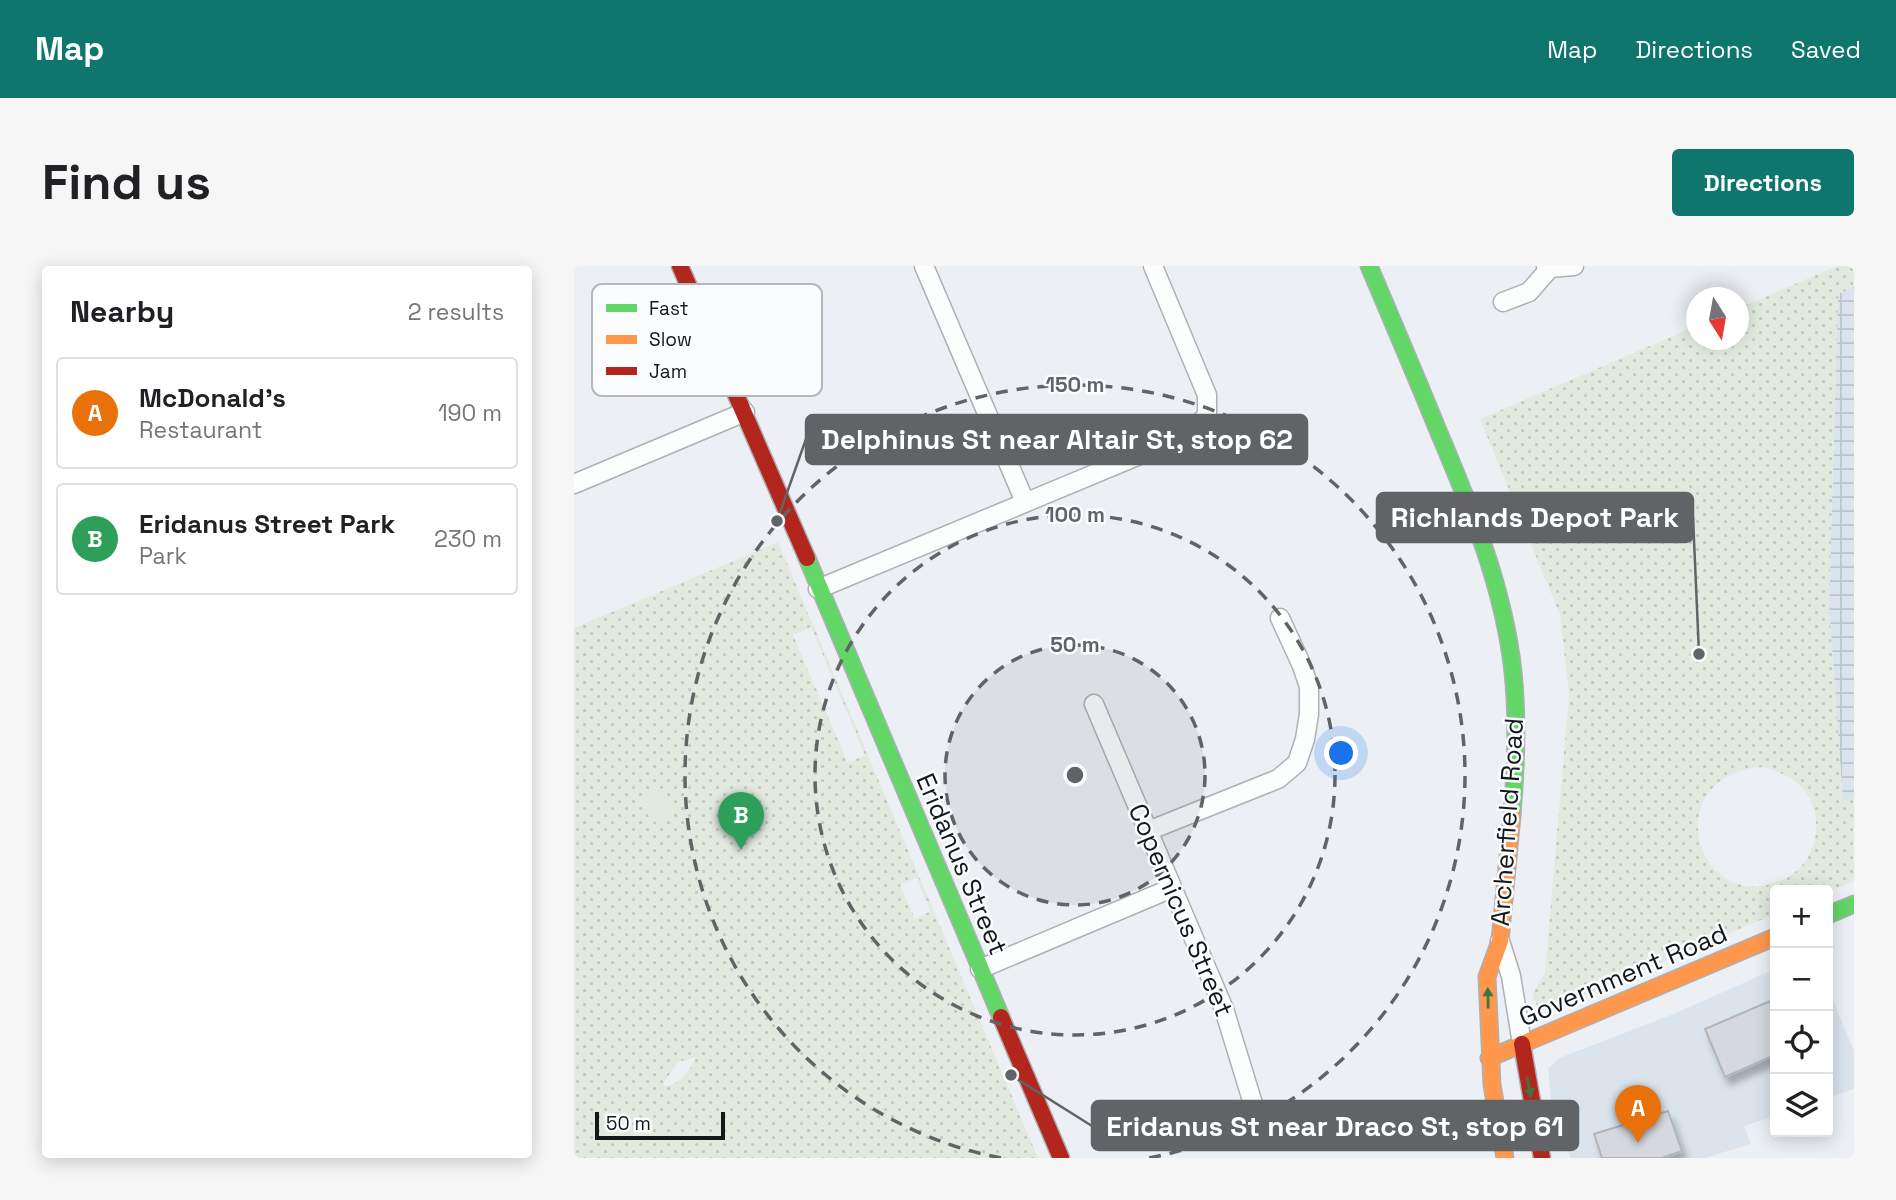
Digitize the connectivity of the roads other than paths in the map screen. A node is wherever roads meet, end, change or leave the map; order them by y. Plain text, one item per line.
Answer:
1 (680, 266) edge
2 (924, 266) edge
3 (1153, 266) edge
4 (1369, 266) edge
5 (1574, 266) edge
6 (1548, 267) edge
7 (688, 284) edge
8 (1503, 302) dead end
9 (738, 396) edge
10 (745, 412) junction
11 (574, 484) edge
12 (1025, 502) junction
13 (818, 589) junction
14 (1280, 618) dead end
15 (1094, 704) dead end
16 (1148, 831) junction
17 (1172, 888) junction
18 (1854, 904) edge
19 (1833, 913) edge
20 (1770, 939) edge
21 (1500, 941) junction
22 (981, 969) junction
23 (1522, 1044) junction
24 (1489, 1058) junction
25 (1258, 1120) dead end
26 (1060, 1158) edge
27 (1505, 1158) edge
28 (1542, 1158) edge

1 - 7 street, Eridanus Street
2 - 12 street
3 - 12 street
4 - 21 street, Archerfield Road
5 - 6 street
6 - 8 street
9 - 10 street, Eridanus Street
10 - 11 street
10 - 13 street, Eridanus Street
12 - 13 street
13 - 22 street, Eridanus Street
14 - 16 street
15 - 16 street, Copernicus Street
16 - 17 street, Copernicus Street
17 - 22 street
17 - 25 street, Copernicus Street
18 - 19 street
20 - 23 street, Government Road
21 - 23 street, Archerfield Road
24 -> 21 street, Archerfield Road
22 - 26 street, Eridanus Street
23 - 24 street, Government Road
23 -> 28 street, Archerfield Road
24 - 27 street, Archerfield Road

